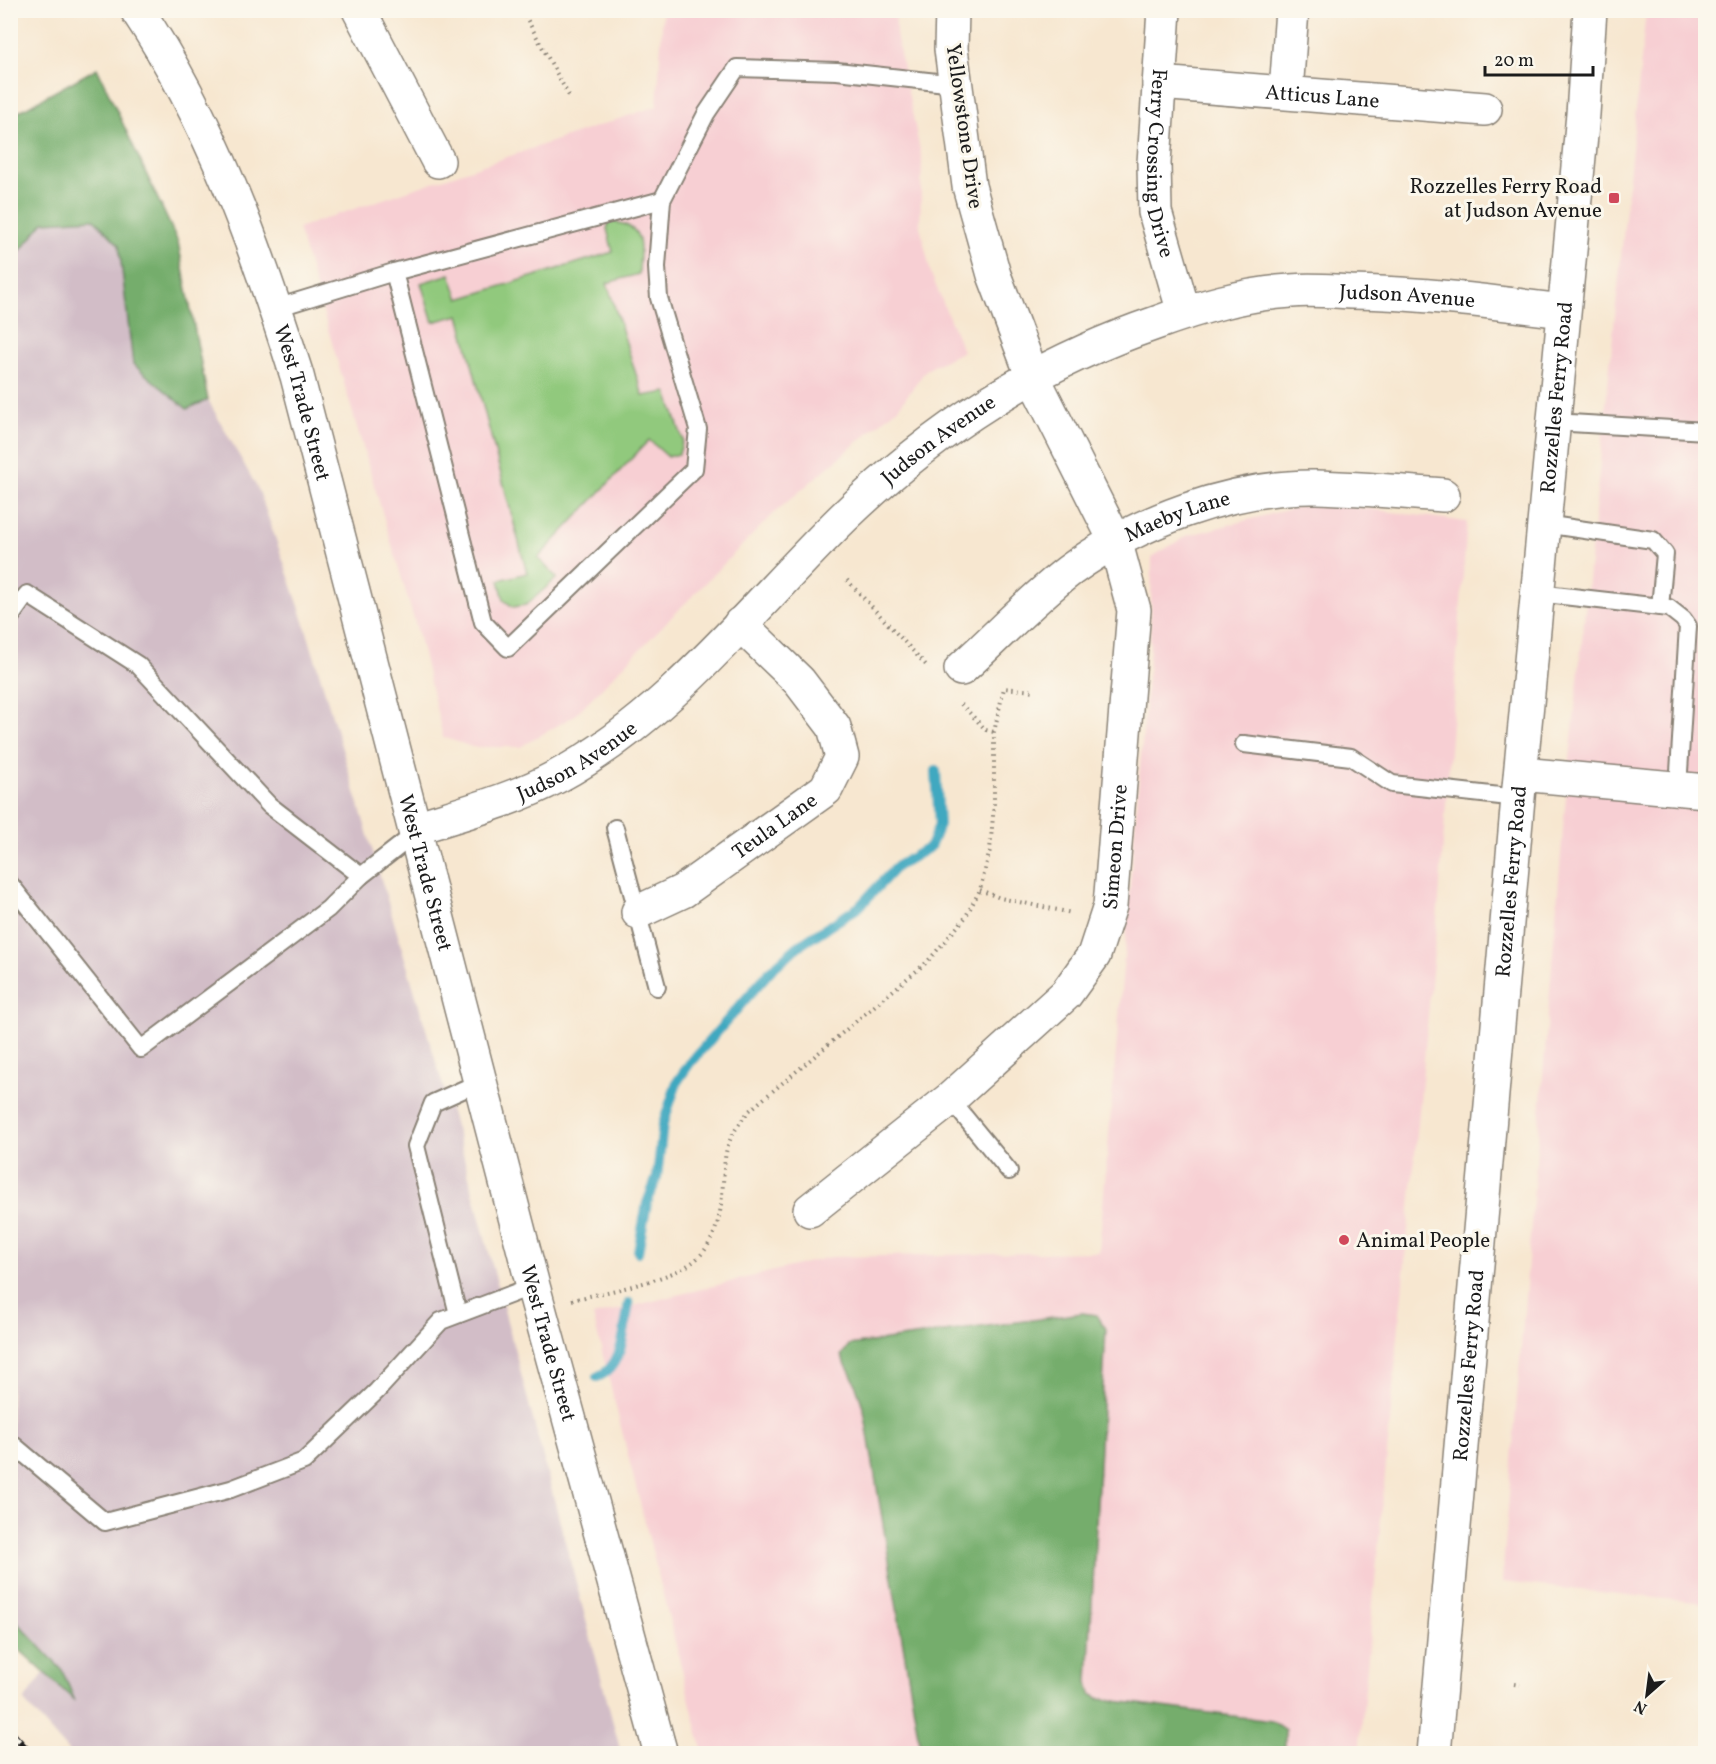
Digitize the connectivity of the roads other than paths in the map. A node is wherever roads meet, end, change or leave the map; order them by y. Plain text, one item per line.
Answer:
1 (137, 10) edge
2 (359, 10) edge
3 (952, 10) edge
4 (1164, 10) edge
5 (1292, 10) edge
6 (1590, 10) edge
7 (1159, 83) junction
8 (956, 84) junction
9 (1286, 92) junction
10 (1485, 109) dead end
11 (438, 161) dead end
12 (662, 200) junction
13 (394, 272) junction
14 (276, 308) junction
15 (1563, 311) junction
16 (1184, 313) junction
17 (1032, 375) junction
18 (1553, 422) junction
19 (1706, 431) edge
20 (1443, 495) dead end
21 (1544, 524) junction
22 (1115, 540) junction
23 (1537, 593) junction
24 (1660, 607) junction
25 (10, 618) edge
26 (740, 624) junction
27 (949, 679) road end
28 (1244, 744) dead end
29 (1519, 786) junction
30 (1692, 789) edge
31 (615, 828) dead end
32 (415, 830) junction
33 (361, 876) junction
34 (10, 884) edge
35 (638, 912) junction
36 (657, 987) dead end
37 (480, 1082) junction
38 (950, 1099) junction
39 (1009, 1171) dead end
40 (810, 1210) dead end
41 (536, 1297) junction
42 (458, 1314) junction
43 (10, 1442) edge
44 (661, 1754) edge
45 (1434, 1754) edge

1 - 14 street, West Trade Street
2 - 11 street
3 - 8 street, Yellowstone Drive
4 - 7 street, Ferry Crossing Drive
5 - 9 street
6 - 15 street, Rozzelles Ferry Road
7 - 9 street, Atticus Lane
7 - 16 street, Ferry Crossing Drive
8 - 12 lane
8 - 17 street, Yellowstone Drive
9 - 10 street, Atticus Lane
12 - 13 lane
12 - 13 lane
13 - 14 lane
14 - 32 street, West Trade Street
15 - 16 street, Judson Avenue
15 - 18 street, Rozzelles Ferry Road
16 - 17 street, Judson Avenue
17 - 22 street, Simeon Drive
17 - 26 street, Judson Avenue
18 - 19 lane
18 - 21 street, Rozzelles Ferry Road
20 - 22 street, Maeby Lane
21 - 23 street, Rozzelles Ferry Road
21 - 24 lane
22 - 27 street, Maeby Lane
22 - 38 street, Simeon Drive
23 - 24 lane
23 - 29 street, Rozzelles Ferry Road
24 - 30 lane
25 - 33 lane
26 - 32 street, Judson Avenue
26 - 35 street, Teula Lane
28 - 29 lane
29 - 30 street
29 - 45 street, Rozzelles Ferry Road
31 - 35 lane
32 - 33 lane
32 - 37 street, West Trade Street
33 - 34 lane
35 - 36 lane
37 - 41 street, West Trade Street
37 - 42 lane
38 - 39 lane
38 - 40 street, Simeon Drive
41 - 42 lane
41 - 44 street, West Trade Street
42 - 43 lane

